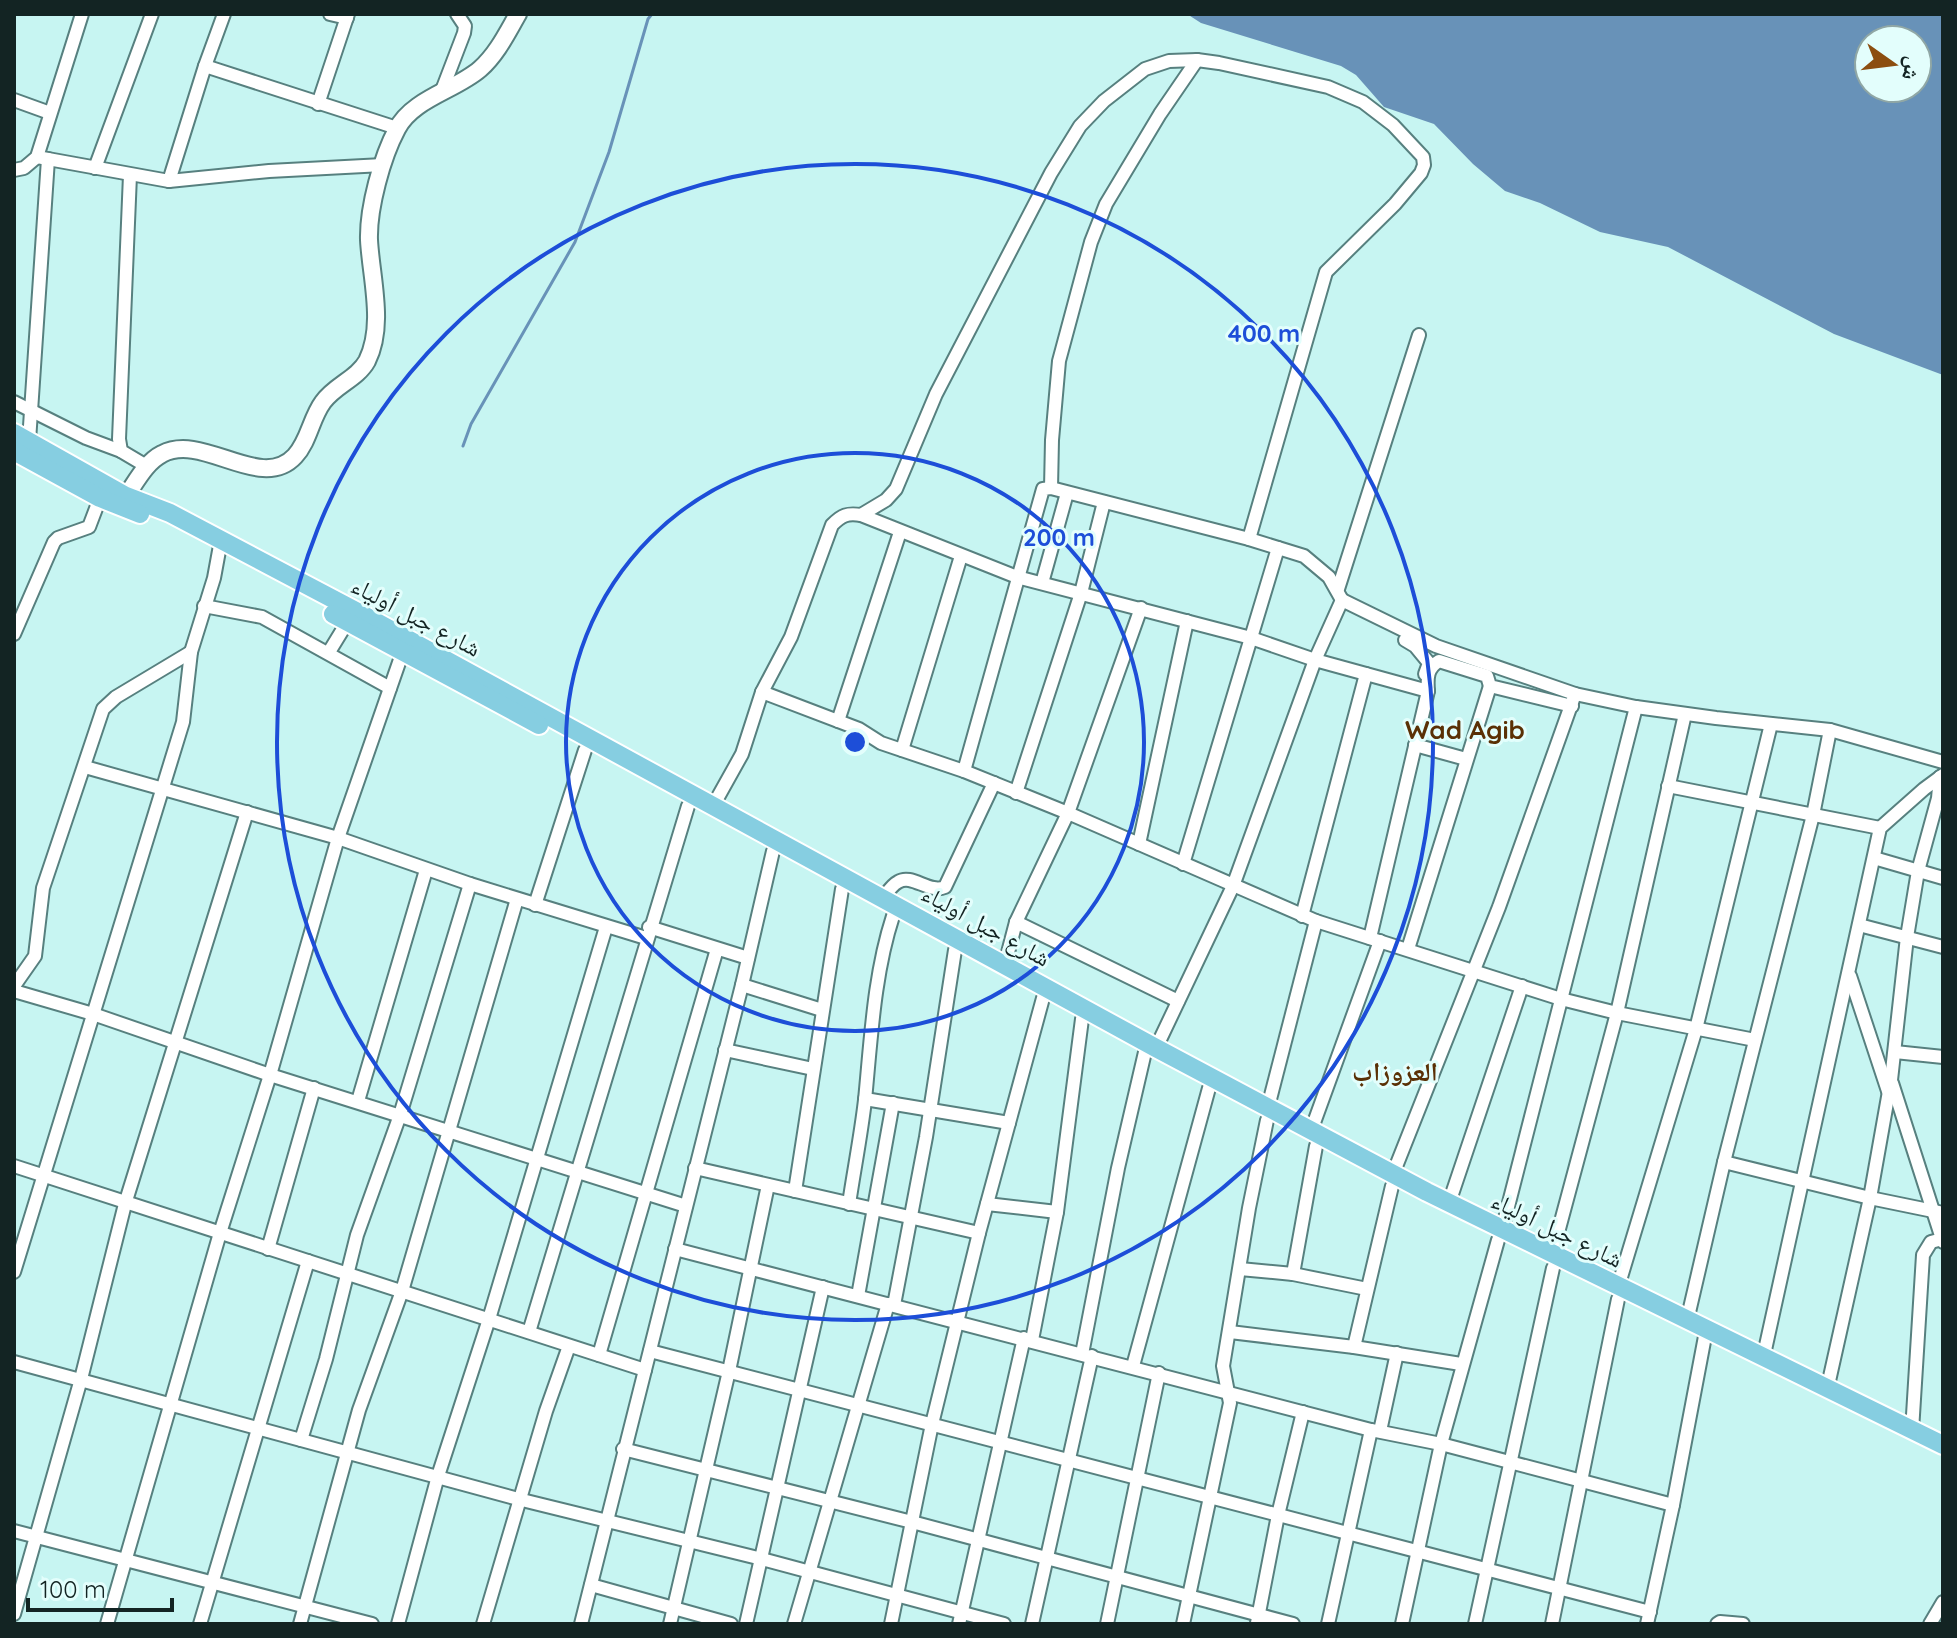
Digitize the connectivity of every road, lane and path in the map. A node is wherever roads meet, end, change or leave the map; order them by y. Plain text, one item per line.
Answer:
1 (82, 14) edge
2 (152, 14) edge
3 (224, 14) edge
4 (330, 14) edge
5 (457, 14) edge
6 (518, 14) edge
7 (348, 16) edge
8 (1197, 60) junction
9 (205, 66) junction
10 (441, 93) junction
11 (14, 100) edge
12 (318, 104) junction
13 (50, 113) junction
14 (397, 128) junction
15 (42, 158) junction
16 (383, 165) junction
17 (95, 168) junction
18 (14, 170) edge
19 (130, 175) junction
20 (169, 181) junction
21 (1419, 335) dead end
22 (14, 402) edge
23 (32, 411) junction
24 (19, 442) edge
25 (121, 451) junction
26 (148, 467) junction
27 (1051, 488) junction
28 (1067, 493) junction
29 (126, 496) junction
30 (100, 498) junction
31 (1104, 502) junction
32 (861, 515) junction
33 (900, 532) junction
34 (1249, 539) junction
35 (220, 546) junction
36 (1278, 548) junction
37 (961, 556) junction
38 (1017, 577) junction
39 (1042, 583) junction
40 (1081, 593) junction
41 (1340, 594) junction
42 (204, 606) junction
43 (1141, 608) junction
44 (1380, 619) junction
45 (348, 621) junction
46 (1187, 621) junction
47 (14, 634) edge
48 (1251, 638) junction
49 (403, 651) junction
50 (191, 652) junction
51 (329, 652) junction
52 (1315, 660) junction
53 (1366, 674) junction
54 (1490, 686) junction
55 (390, 688) junction
56 (1425, 690) junction
57 (762, 692) junction
58 (1574, 700) junction
59 (1636, 707) junction
60 (1685, 714) junction
61 (838, 721) junction
62 (1771, 724) junction
63 (1830, 730) junction
64 (1415, 745) junction
65 (585, 750) junction
66 (902, 750) junction
67 (1466, 759) junction
68 (1943, 762) edge
69 (85, 767) junction
70 (964, 771) junction
71 (1941, 776) edge
72 (994, 783) junction
73 (1668, 786) junction
74 (163, 787) junction
75 (1016, 793) junction
76 (1753, 803) junction
77 (688, 806) junction
78 (713, 806) junction
79 (247, 812) junction
80 (1068, 813) junction
81 (1813, 815) junction
82 (1880, 828) junction
83 (338, 838) junction
84 (1139, 844) junction
85 (773, 851) junction
86 (1874, 858) junction
87 (1183, 864) junction
88 (426, 870) junction
89 (1918, 871) junction
90 (1943, 878) edge
91 (470, 884) junction
92 (1233, 886) junction
93 (842, 889) junction
94 (883, 898) junction
95 (517, 899) junction
96 (535, 905) junction
97 (893, 916) junction
98 (1302, 916) junction
99 (1316, 921) junction
100 (1016, 922) junction
101 (1859, 925) junction
102 (606, 927) junction
103 (648, 933) junction
104 (1907, 937) junction
105 (1375, 940) junction
106 (1943, 947) edge
107 (717, 949) junction
108 (1408, 949) junction
109 (955, 950) junction
110 (748, 958) junction
111 (1005, 964) junction
112 (1473, 969) junction
113 (1849, 972) junction
114 (742, 985) junction
115 (1522, 986) junction
116 (14, 989) edge
117 (1043, 998) junction
118 (1561, 999) junction
119 (1178, 1001) junction
120 (822, 1010) junction
121 (1617, 1013) junction
122 (93, 1014) junction
123 (1082, 1019) junction
124 (1104, 1024) junction
125 (1696, 1029) junction
126 (1755, 1040) junction
127 (176, 1043) junction
128 (725, 1050) junction
129 (1150, 1050) junction
130 (1895, 1052) junction
131 (1943, 1057) edge
132 (813, 1069) junction
133 (270, 1075) junction
134 (1891, 1080) junction
135 (314, 1088) junction
136 (1209, 1088) junction
137 (1889, 1094) junction
138 (865, 1099) junction
139 (358, 1101) junction
140 (893, 1103) junction
141 (931, 1109) junction
142 (1268, 1114) junction
143 (400, 1115) junction
144 (1009, 1123) junction
145 (449, 1131) junction
146 (1313, 1139) junction
147 (535, 1158) junction
148 (1724, 1162) junction
149 (14, 1166) edge
150 (695, 1168) junction
151 (578, 1171) junction
152 (43, 1174) junction
153 (1392, 1180) junction
154 (1802, 1182) junction
155 (768, 1185) junction
156 (795, 1191) junction
157 (644, 1194) junction
158 (1870, 1198) junction
159 (1449, 1203) junction
160 (125, 1204) junction
161 (849, 1204) junction
162 (987, 1204) junction
163 (686, 1206) junction
164 (873, 1210) junction
165 (1057, 1212) junction
166 (1939, 1212) edge
167 (910, 1219) junction
168 (220, 1233) junction
169 (979, 1233) junction
170 (1500, 1235) junction
171 (1942, 1240) edge
172 (268, 1249) junction
173 (675, 1249) junction
174 (308, 1261) junction
175 (1553, 1261) junction
176 (15, 1268) edge
177 (751, 1269) junction
178 (1240, 1269) junction
179 (1293, 1274) junction
180 (348, 1276) junction
181 (823, 1287) junction
182 (1367, 1289) junction
183 (402, 1291) junction
184 (1618, 1293) junction
185 (858, 1296) junction
186 (891, 1304) junction
187 (489, 1319) junction
188 (958, 1321) junction
189 (1687, 1321) junction
190 (529, 1332) junction
191 (1230, 1332) junction
192 (1705, 1336) junction
193 (1028, 1339) junction
194 (569, 1346) junction
195 (1354, 1347) junction
196 (650, 1351) junction
197 (1397, 1353) junction
198 (599, 1355) junction
199 (1087, 1355) junction
200 (1763, 1359) junction
201 (14, 1362) edge
202 (1461, 1364) junction
203 (1133, 1366) junction
204 (645, 1370) junction
205 (729, 1371) junction
206 (1159, 1373) junction
207 (81, 1379) junction
208 (799, 1389) junction
209 (1827, 1390) junction
210 (1229, 1392) junction
211 (858, 1404) junction
212 (170, 1405) junction
213 (1303, 1412) junction
214 (932, 1424) junction
215 (257, 1428) junction
216 (1376, 1430) junction
217 (1912, 1431) junction
218 (301, 1440) junction
219 (1002, 1441) junction
220 (1441, 1444) junction
221 (1943, 1445) edge
222 (623, 1449) junction
223 (349, 1453) junction
224 (1943, 1458) edge
225 (1068, 1460) junction
226 (1511, 1462) junction
227 (705, 1470) junction
228 (438, 1476) junction
229 (1139, 1478) junction
230 (1580, 1482) junction
231 (775, 1488) junction
232 (1211, 1496) junction
233 (522, 1500) junction
234 (829, 1502) junction
235 (1673, 1505) junction
236 (1278, 1515) junction
237 (605, 1520) junction
238 (912, 1522) junction
239 (14, 1531) edge
240 (1348, 1534) junction
241 (36, 1537) junction
242 (978, 1540) junction
243 (691, 1541) junction
244 (1418, 1551) junction
245 (124, 1559) junction
246 (762, 1559) junction
247 (1046, 1559) junction
248 (1487, 1570) junction
249 (808, 1571) junction
250 (1117, 1578) junction
251 (212, 1583) junction
252 (591, 1585) junction
253 (1559, 1589) junction
254 (897, 1595) junction
255 (1190, 1598) junction
256 (1943, 1602) edge
257 (305, 1608) junction
258 (673, 1608) junction
259 (14, 1614) edge
260 (960, 1618) edge
261 (1649, 1618) edge
262 (1257, 1620) edge
263 (107, 1624) edge
264 (200, 1624) edge
265 (300, 1624) edge
266 (372, 1624) edge
267 (398, 1624) edge
268 (483, 1624) edge
269 (581, 1624) edge
270 (670, 1624) edge
271 (731, 1624) edge
272 (746, 1624) edge
273 (794, 1624) edge
274 (891, 1624) edge
275 (1004, 1624) edge
276 (1032, 1624) edge
277 (1107, 1624) edge
278 (1183, 1624) edge
279 (1293, 1624) edge
280 (1328, 1624) edge
281 (1402, 1624) edge
282 (1475, 1624) edge
283 (1552, 1624) edge
284 (1717, 1624) edge
285 (1743, 1624) edge
286 (1930, 1624) edge

1 - 13 street
2 - 17 street
3 - 9 street
4 - 7 street
5 - 10 street
6 - 10 street
7 - 12 street
8 - 27 street
8 - 32 street
8 - 34 street
9 - 12 street
9 - 20 street
10 - 14 street
11 - 13 street
12 - 14 street
13 - 15 street
14 - 16 street
15 - 17 street
15 - 18 street
15 - 23 street
16 - 20 street
16 - 26 street
17 - 19 street
19 - 20 street
19 - 25 street
21 - 41 street
22 - 23 street
23 - 24 street
23 - 25 street
24 - 29 main road, شارع جبل أولياء
24 - 30 main road, شارع جبل أولياء
25 - 26 street
26 - 29 street
27 - 28 street
27 - 38 street
28 - 31 street
28 - 39 street
29 - 35 main road, شارع جبل أولياء
30 - 35 main road, شارع جبل أولياء
30 - 47 street
31 - 34 street
31 - 40 street
32 - 33 street
32 - 57 street
33 - 37 street
33 - 61 street
34 - 36 street
35 - 42 street
35 - 45 main road, شارع جبل أولياء
35 - 78 main road, شارع جبل أولياء
36 - 41 street
36 - 48 street
37 - 38 street
37 - 66 street
38 - 39 street
38 - 70 street
39 - 40 street
40 - 43 street
40 - 75 street
41 - 44 street
41 - 52 street
42 - 50 street
42 - 51 street
43 - 46 street
43 - 80 street
44 - 56 street
44 - 58 street
45 - 49 main road, شارع جبل أولياء
45 - 51 street
46 - 48 street
46 - 84 street
48 - 52 street
48 - 87 street
49 - 55 street
49 - 65 main road, شارع جبل أولياء
50 - 69 street
50 - 74 street
51 - 55 street
52 - 53 street
52 - 92 street
53 - 56 street
53 - 98 street
54 - 56 street
54 - 58 street
54 - 67 street
55 - 83 street
56 - 64 street
57 - 61 street
57 - 78 street
58 - 59 street
58 - 112 street
59 - 60 street
59 - 118 street
60 - 62 street
60 - 73 street
61 - 66 street
62 - 63 street
62 - 76 street
63 - 68 street
63 - 81 street
64 - 67 street
64 - 105 street
65 - 77 main road, شارع جبل أولياء
65 - 96 street
66 - 70 street
67 - 108 street
69 - 74 street
69 - 116 street
70 - 72 street
71 - 82 street
71 - 89 street
72 - 75 street
72 - 94 street
73 - 76 street
73 - 121 street
74 - 79 street
74 - 122 street
75 - 80 street
76 - 81 street
76 - 125 street
77 - 85 main road, شارع جبل أولياء
77 - 103 street
78 - 94 main road, شارع جبل أولياء
79 - 83 street
79 - 127 street
80 - 84 street
80 - 100 street
81 - 82 street
81 - 126 street
82 - 86 street
83 - 88 street
83 - 133 street
84 - 87 street
85 - 93 main road, شارع جبل أولياء
85 - 110 street
86 - 89 street
86 - 101 street
87 - 92 street
88 - 91 street
88 - 139 street
89 - 90 street
89 - 104 street
91 - 95 street
91 - 143 street
92 - 98 street
92 - 119 street
93 - 97 main road, شارع جبل أولياء
93 - 120 street
94 - 111 main road, شارع جبل أولياء
95 - 96 street
95 - 145 street
96 - 102 street
97 - 109 main road, شارع جبل أولياء
97 - 138 street
98 - 99 street
99 - 105 street
99 - 142 street
100 - 111 street
100 - 119 street
101 - 104 street
101 - 113 street
102 - 103 street
102 - 147 street
103 - 107 street
103 - 151 street
104 - 106 street
104 - 130 street
105 - 108 street
105 - 146 street
107 - 110 street
107 - 157 street
108 - 112 street
109 - 117 main road, شارع جبل أولياء
109 - 141 street
110 - 114 street
111 - 124 main road, شارع جبل أولياء
112 - 115 street
112 - 153 street
113 - 137 street
113 - 154 street
114 - 120 street
114 - 128 street
115 - 118 street
115 - 159 street
116 - 122 street
117 - 123 main road, شارع جبل أولياء
117 - 144 street
118 - 121 street
118 - 170 street
119 - 129 street
120 - 132 street
121 - 125 street
121 - 175 street
122 - 127 street
122 - 152 street
123 - 124 main road, شارع جبل أولياء
123 - 165 street
124 - 129 main road, شارع جبل أولياء
125 - 126 street
125 - 184 street
126 - 148 street
127 - 133 street
127 - 160 street
128 - 132 street
128 - 150 street
129 - 136 main road, شارع جبل أولياء
129 - 142 main road, شارع جبل أولياء
129 - 199 street
130 - 131 street
130 - 134 street
132 - 156 street
133 - 135 street
133 - 168 street
134 - 137 street
134 - 166 street
135 - 139 street
135 - 172 street
136 - 142 main road, شارع جبل أولياء
136 - 203 street
137 - 158 street
138 - 140 street
138 - 161 street
139 - 143 street
140 - 141 street
140 - 164 street
141 - 144 street
141 - 167 street
142 - 146 main road, شارع جبل أولياء
142 - 178 street
143 - 145 street
143 - 180 street
144 - 162 street
145 - 147 street
145 - 183 street
146 - 153 main road, شارع جبل أولياء
146 - 179 street
147 - 151 street
147 - 187 street
148 - 154 street
148 - 189 street
149 - 152 street
150 - 155 street
150 - 163 street
151 - 157 street
151 - 190 street
152 - 160 street
152 - 176 street
153 - 159 main road, شارع جبل أولياء
153 - 170 main road, شارع جبل أولياء
153 - 182 street
154 - 158 street
154 - 200 street
155 - 156 street
155 - 177 street
156 - 161 street
157 - 163 street
157 - 198 street
158 - 166 street
158 - 209 street
159 - 170 main road, شارع جبل أولياء
160 - 168 street
160 - 207 street
161 - 164 street
162 - 165 street
162 - 169 street
163 - 173 street
164 - 167 street
164 - 185 street
165 - 193 street
166 - 171 street
167 - 169 street
167 - 186 street
168 - 172 street
168 - 212 street
169 - 188 street
170 - 175 main road, شارع جبل أولياء
170 - 202 street
171 - 217 street
172 - 174 street
173 - 177 street
173 - 196 street
174 - 180 street
174 - 215 street
175 - 184 main road, شارع جبل أولياء
175 - 226 street
177 - 181 street
177 - 205 street
178 - 179 street
178 - 191 street
179 - 182 street
180 - 183 street
180 - 218 street
181 - 185 street
181 - 208 street
182 - 195 street
183 - 187 street
183 - 223 street
184 - 189 main road, شارع جبل أولياء
184 - 192 main road, شارع جبل أولياء
184 - 230 street
185 - 186 street
186 - 188 street
186 - 211 street
187 - 190 street
187 - 228 street
188 - 193 street
188 - 214 street
189 - 192 main road, شارع جبل أولياء
190 - 194 street
191 - 195 street
191 - 210 street
192 - 200 main road, شارع جبل أولياء
192 - 224 main road, شارع جبل أولياء
192 - 235 street
193 - 199 street
193 - 219 street
194 - 198 street
194 - 233 street
195 - 197 street
196 - 204 street
196 - 205 street
197 - 202 street
197 - 216 street
198 - 204 street
199 - 203 street
199 - 225 street
200 - 209 main road, شارع جبل أولياء
201 - 207 street
202 - 220 street
203 - 206 street
204 - 222 street
205 - 208 street
205 - 227 street
206 - 210 street
206 - 229 street
207 - 212 street
207 - 241 street
208 - 211 street
208 - 231 street
209 - 217 main road, شارع جبل أولياء
210 - 213 street
210 - 232 street
211 - 214 street
211 - 234 street
212 - 215 street
212 - 245 street
213 - 216 street
213 - 236 street
214 - 219 street
214 - 238 street
215 - 218 street
215 - 251 street
216 - 220 street
216 - 240 street
217 - 221 main road, شارع جبل أولياء
218 - 223 street
219 - 225 street
219 - 242 street
220 - 226 street
220 - 244 street
222 - 227 street
222 - 237 street
223 - 228 street
223 - 257 street
225 - 229 street
225 - 247 street
226 - 230 street
226 - 248 street
227 - 231 street
227 - 243 street
228 - 233 street
228 - 267 street
229 - 232 street
229 - 250 street
230 - 235 street
230 - 253 street
231 - 234 street
231 - 246 street
232 - 236 street
232 - 255 street
233 - 237 street
233 - 268 street
234 - 238 street
234 - 249 street
235 - 261 street
236 - 240 street
236 - 262 street
237 - 243 street
237 - 252 street
238 - 242 street
238 - 254 street
239 - 241 street
240 - 244 street
240 - 280 street
241 - 245 street
241 - 259 street
242 - 247 street
242 - 260 street
243 - 246 street
243 - 258 street
244 - 248 street
244 - 281 street
245 - 251 street
245 - 263 street
246 - 249 street
246 - 272 street
247 - 250 street
247 - 276 street
248 - 253 street
248 - 282 street
249 - 254 street
249 - 273 street
250 - 255 street
250 - 277 street
251 - 257 street
251 - 264 street
252 - 258 street
252 - 269 street
253 - 261 street
253 - 283 street
254 - 260 street
254 - 274 street
255 - 262 street
255 - 278 street
256 - 286 street
257 - 265 street
257 - 266 street
258 - 270 street
258 - 271 street
260 - 275 street
262 - 279 street
284 - 285 street

